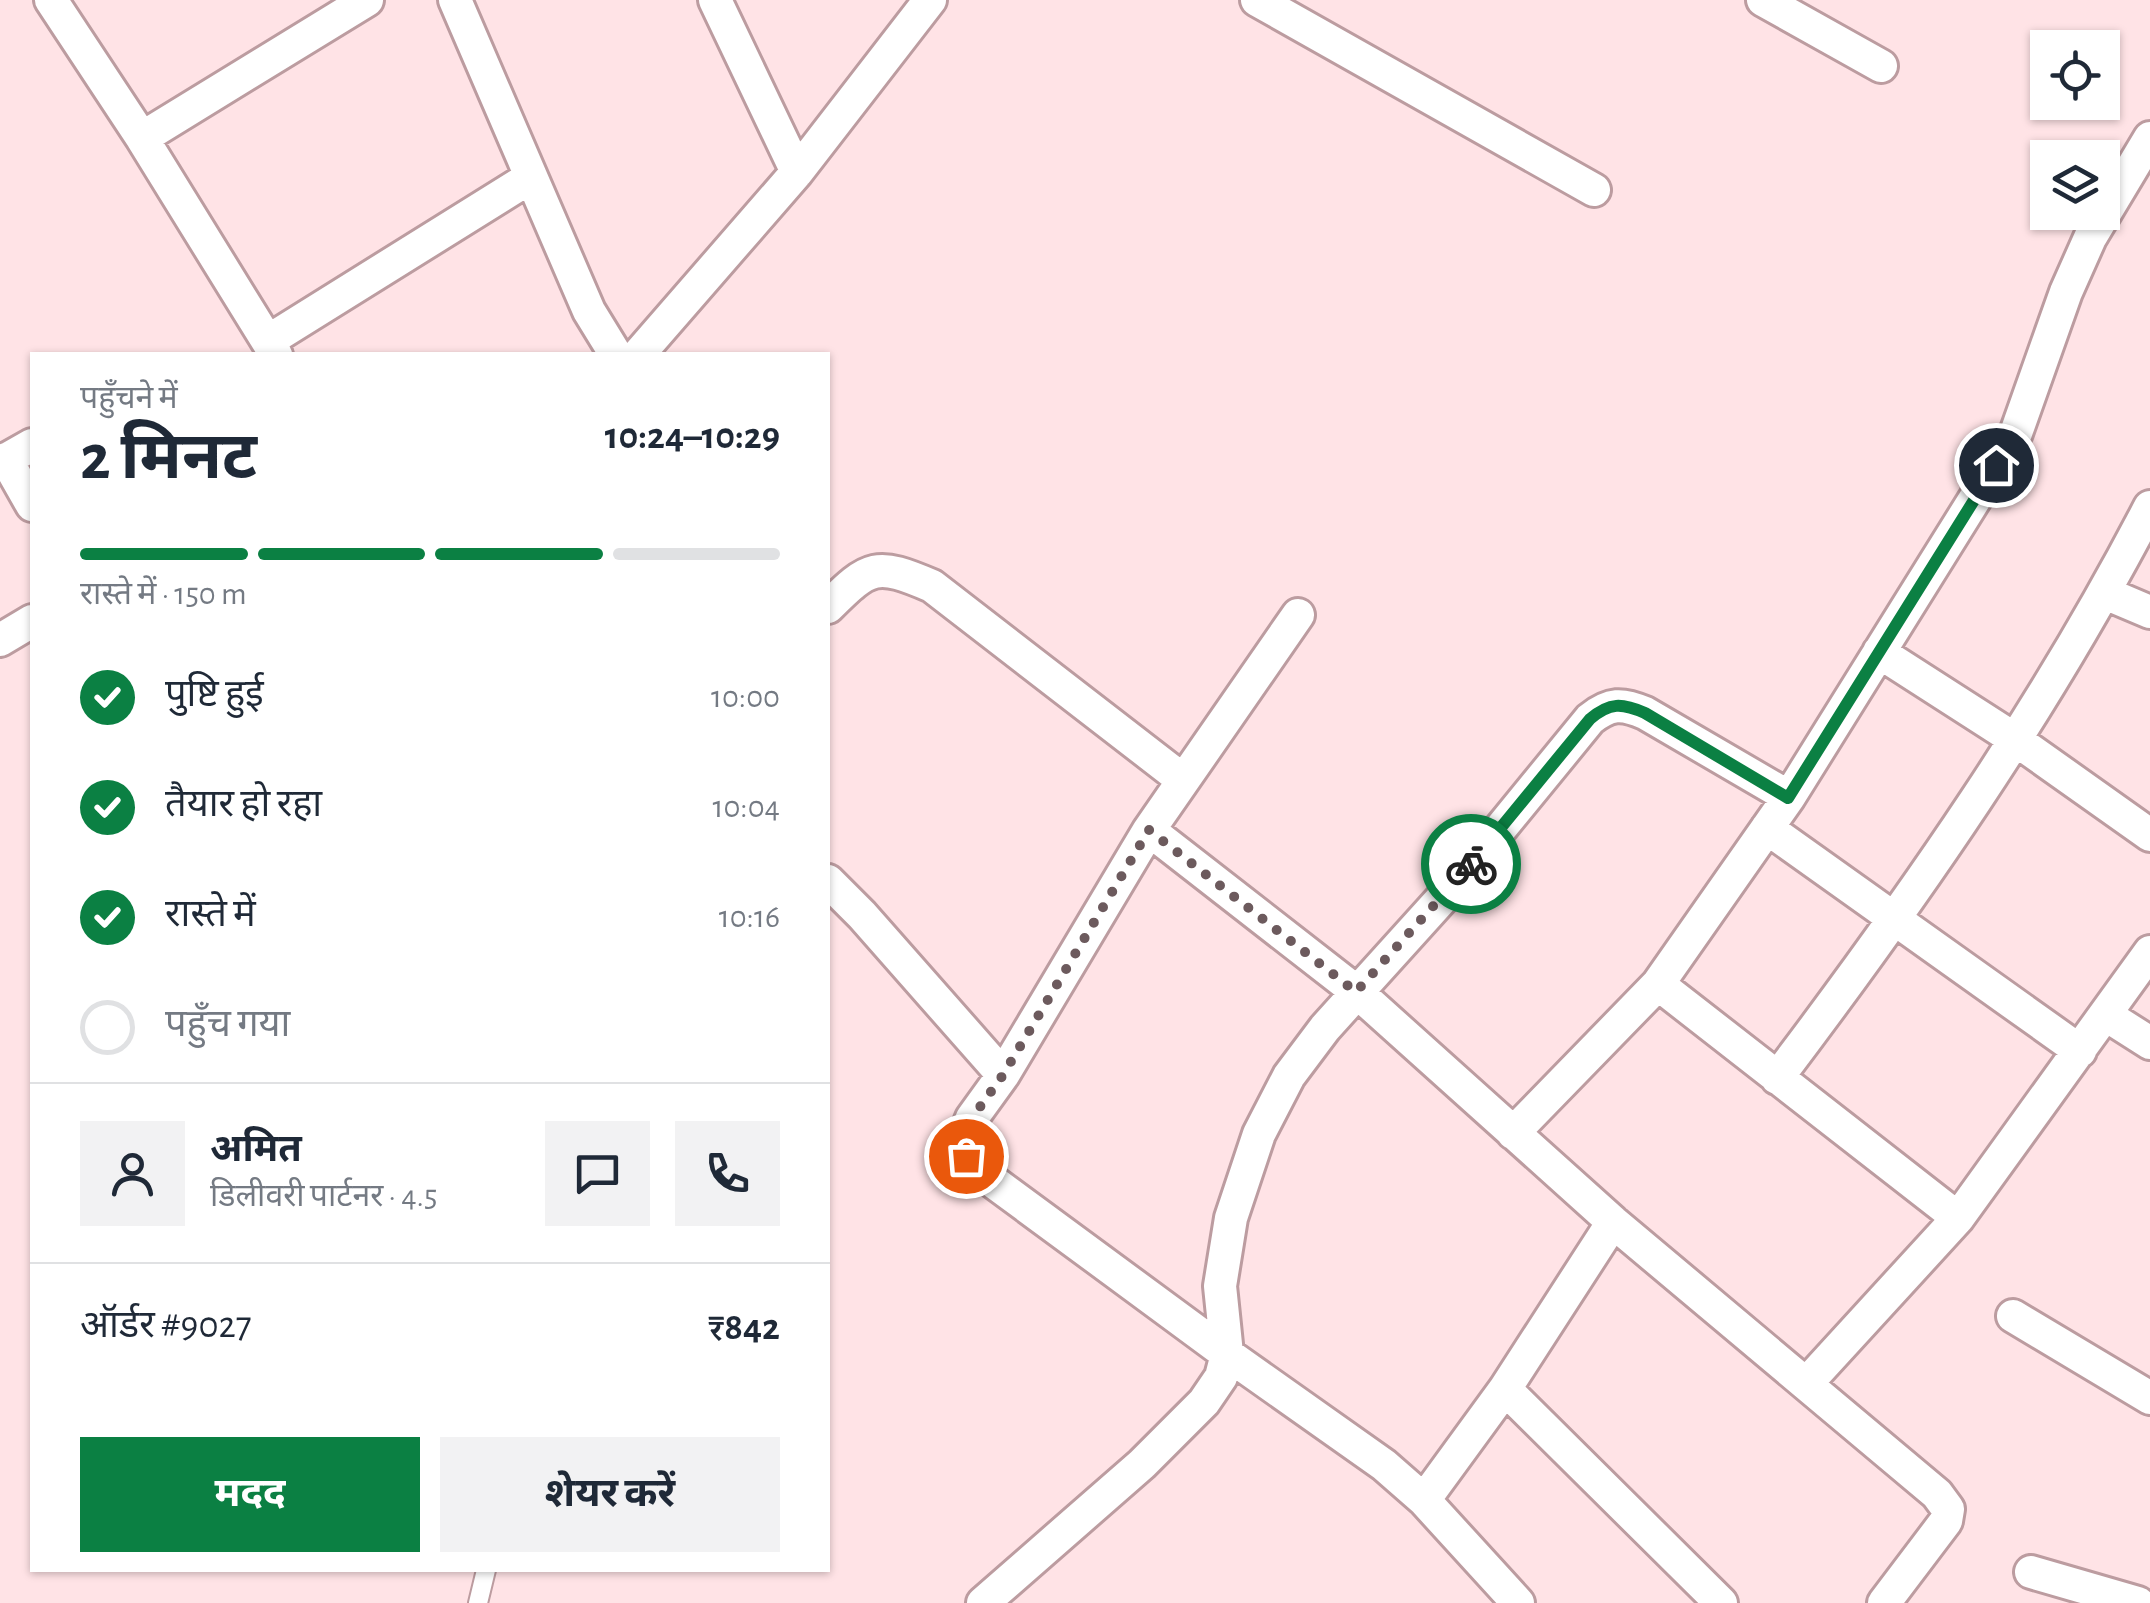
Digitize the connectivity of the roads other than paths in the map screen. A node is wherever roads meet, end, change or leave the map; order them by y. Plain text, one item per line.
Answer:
1 (51, 0) edge
2 (367, 0) edge
3 (715, 0) edge
4 (930, 0) edge
5 (1257, 0) edge
6 (1762, 0) edge
7 (458, 1) edge
8 (1881, 66) dead end
9 (142, 138) junction
10 (2150, 138) edge
11 (797, 172) junction
12 (531, 176) junction
13 (1594, 190) dead end
14 (272, 348) edge
15 (614, 352) edge
16 (641, 352) edge
17 (13, 456) edge
18 (30, 500) edge
19 (2150, 507) edge
20 (2106, 592) junction
21 (830, 605) edge
22 (2150, 612) edge
23 (1298, 616) dead end
24 (30, 621) edge
25 (0, 640) edge
26 (1879, 652) junction
27 (2016, 740) junction
28 (1184, 780) junction
29 (1788, 798) junction
30 (1766, 828) junction
31 (1149, 830) junction
32 (2150, 835) edge
33 (830, 883) edge
34 (1894, 919) junction
35 (2150, 952) edge
36 (1658, 984) junction
37 (1356, 992) junction
38 (2106, 1015) junction
39 (2150, 1043) edge
40 (2080, 1052) junction
41 (1003, 1075) junction
42 (1777, 1078) junction
43 (1513, 1133) junction
44 (1958, 1218) junction
45 (1613, 1222) junction
46 (2013, 1316) dead end
47 (1227, 1354) junction
48 (1806, 1384) junction
49 (1505, 1389) junction
50 (2150, 1398) edge
51 (1424, 1500) junction
52 (486, 1572) edge
53 (2030, 1572) dead end
54 (478, 1603) edge
55 (983, 1603) edge
56 (1518, 1603) edge
57 (1721, 1603) edge
58 (1884, 1603) edge
59 (2138, 1603) edge

1 - 9 street
2 - 9 street
3 - 11 street
4 - 11 street
5 - 13 street
6 - 8 street
7 - 12 street
9 - 14 street
10 - 26 street
11 - 16 street
12 - 14 street
12 - 15 street
17 - 18 street
19 - 20 street
20 - 22 street
20 - 27 street
21 - 28 street
23 - 28 street
24 - 25 street
26 - 27 street
26 - 29 street
27 - 32 street
27 - 34 street
28 - 31 street
29 - 30 street
29 - 37 street
30 - 34 street
30 - 36 street
31 - 37 street
31 - 41 street
33 - 41 street
34 - 40 street
34 - 42 street
35 - 38 street
36 - 42 street
36 - 43 street
37 - 43 street
37 - 47 street
38 - 39 street
38 - 40 street
40 - 44 street
41 - 47 street
42 - 44 street
43 - 45 street
44 - 48 street
45 - 48 street
45 - 49 street
46 - 50 street
47 - 51 street
47 - 55 street
48 - 58 street
49 - 51 street
49 - 57 street
51 - 56 street
52 - 54 lane
53 - 59 street

